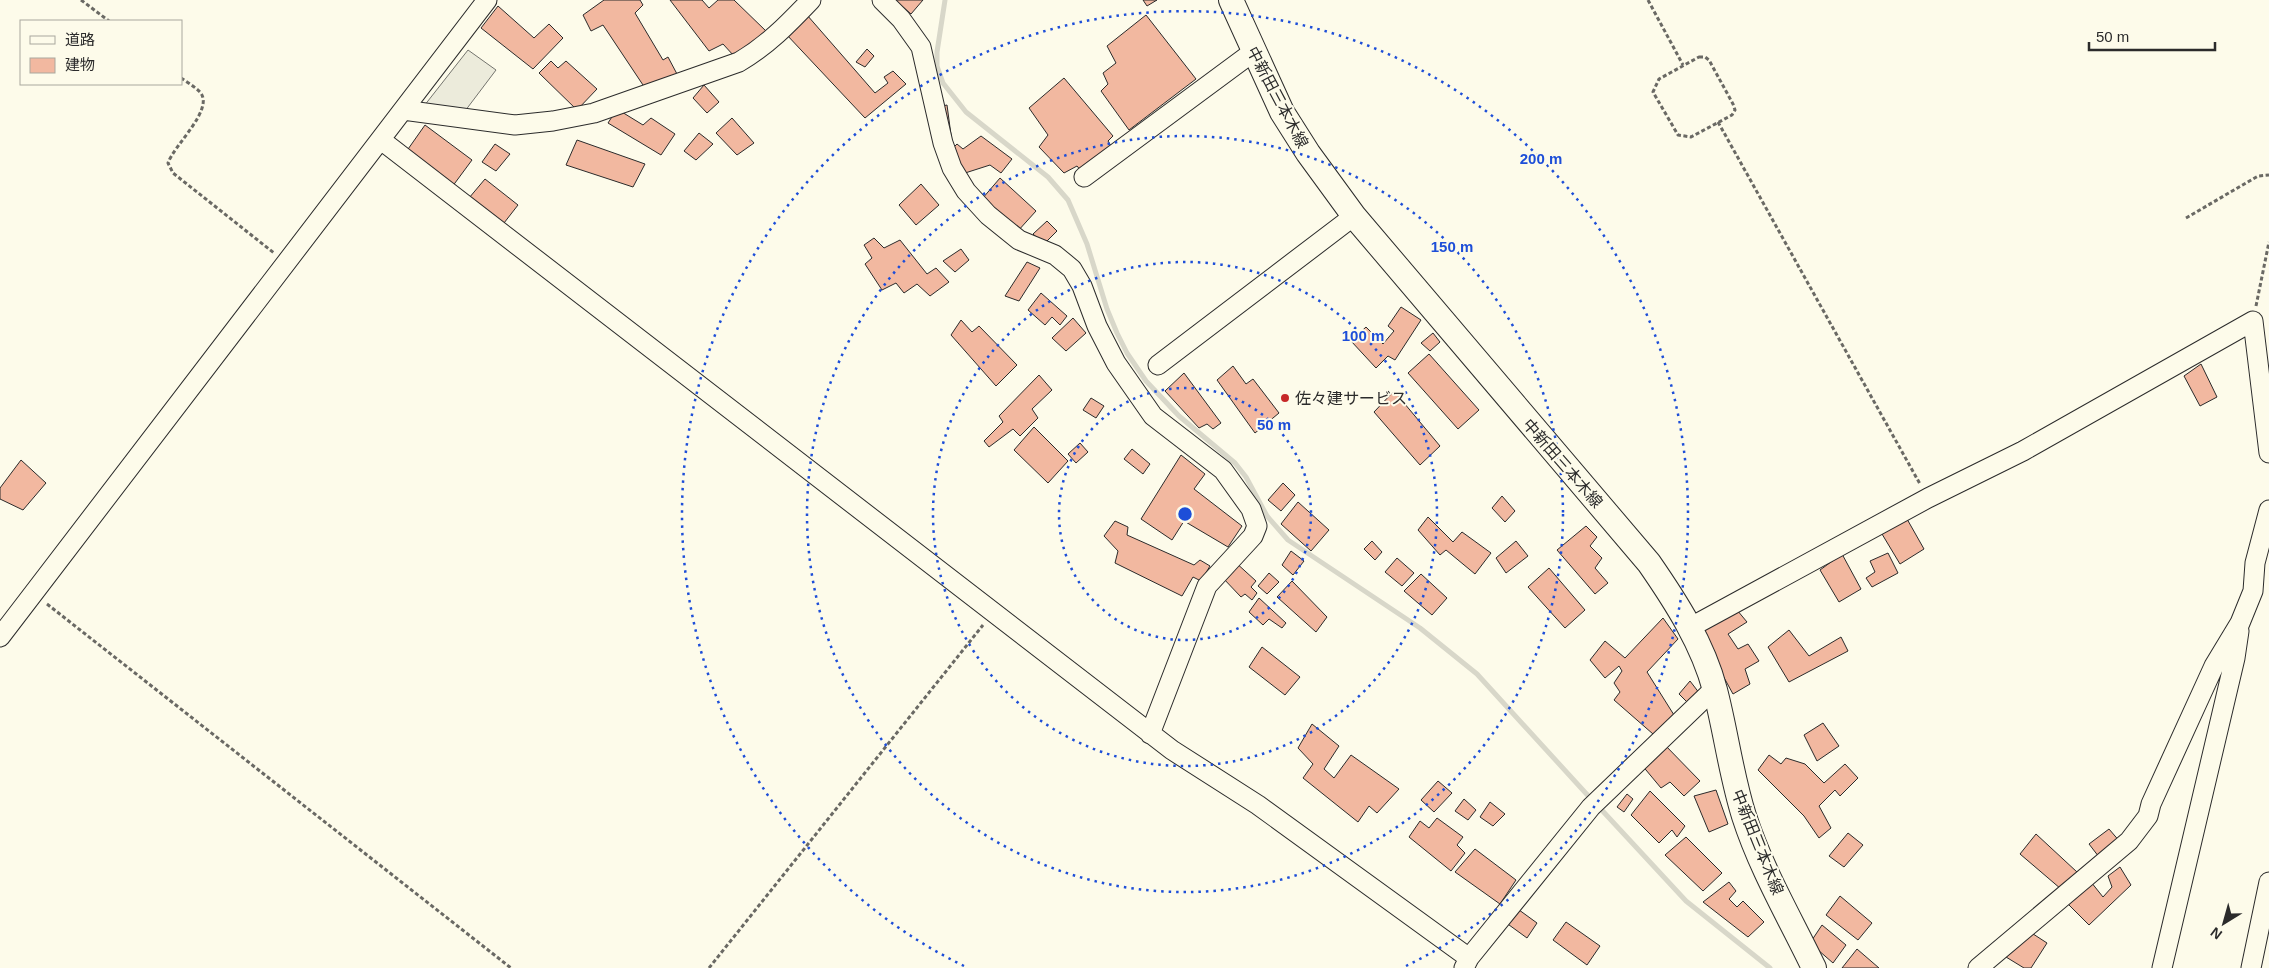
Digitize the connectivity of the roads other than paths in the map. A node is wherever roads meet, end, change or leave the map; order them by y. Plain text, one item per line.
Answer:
1 (487, 0) edge
2 (811, 0) edge
3 (882, 0) edge
4 (1231, 0) edge
5 (1253, 52) junction
6 (403, 110) junction
7 (381, 140) junction
8 (1084, 178) dead end
9 (1354, 216) junction
10 (1158, 365) dead end
11 (2269, 452) edge
12 (2269, 510) edge
13 (2240, 623) junction
14 (1689, 628) junction
15 (0, 638) edge
16 (1715, 688) junction
17 (1150, 734) junction
18 (2269, 882) edge
19 (1466, 963) edge
20 (1814, 968) edge
21 (1978, 968) edge
22 (2162, 968) edge
23 (2251, 968) edge

1 - 6 street
2 - 6 street
3 - 17 street
4 - 5 main road, 中新田三本木線
5 - 8 street
5 - 9 main road, 中新田三本木線
6 - 7 street
7 - 15 street
7 - 17 street
9 - 10 street
9 - 14 main road, 中新田三本木線
11 - 14 street
12 - 13 street
13 - 21 street
13 - 22 street
14 - 16 main road, 中新田三本木線
16 - 19 street
16 - 20 main road, 中新田三本木線
17 - 19 street
18 - 23 street

